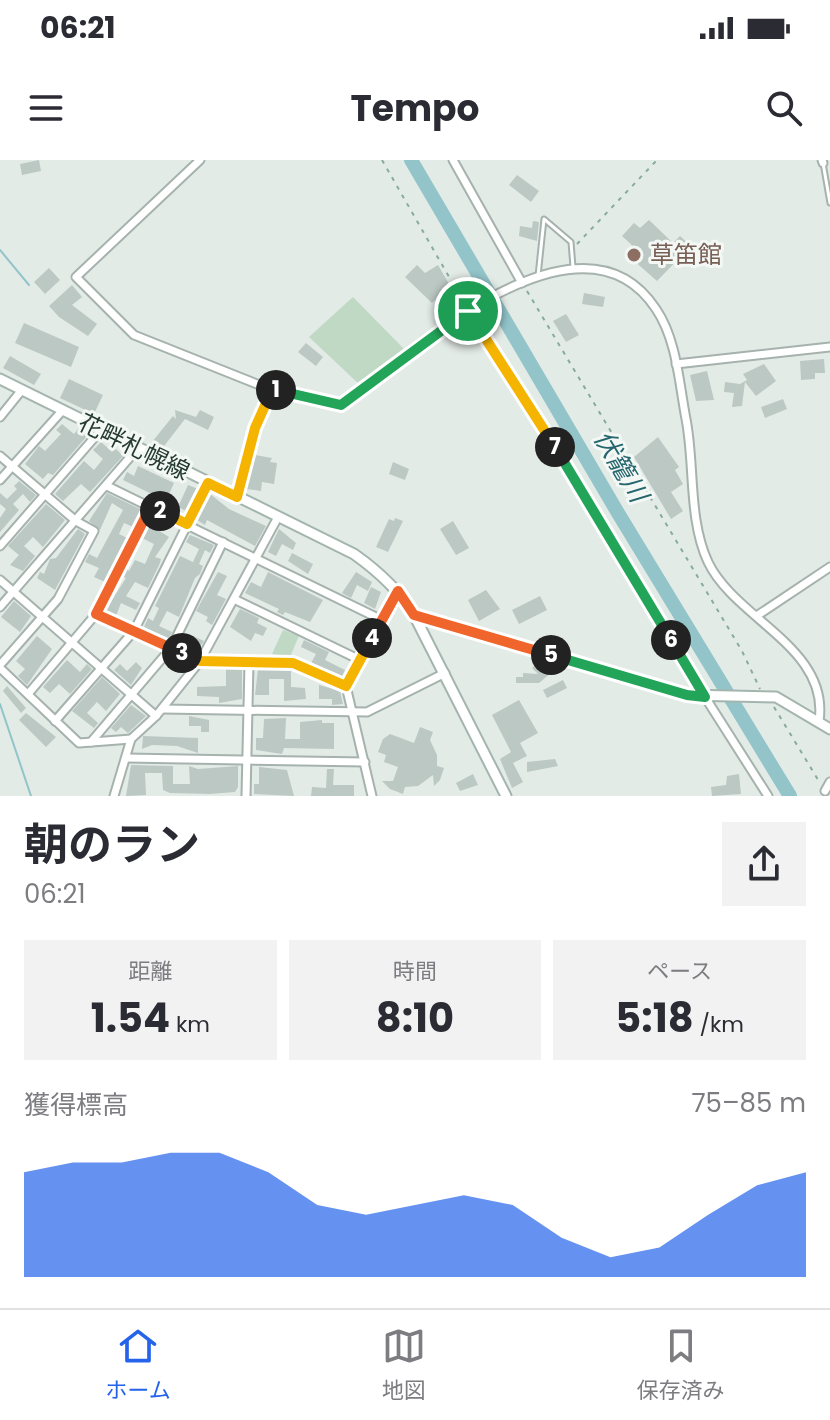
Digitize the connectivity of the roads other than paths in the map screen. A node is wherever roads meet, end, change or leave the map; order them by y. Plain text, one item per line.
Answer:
1 (200, 160) edge
2 (453, 160) edge
3 (822, 162) edge
4 (830, 203) edge
5 (573, 267) junction
6 (538, 276) junction
7 (522, 283) junction
8 (830, 347) edge
9 (676, 364) junction
10 (0, 379) edge
11 (272, 390) junction
12 (21, 391) junction
13 (62, 411) junction
14 (0, 417) edge
15 (101, 430) junction
16 (138, 448) junction
17 (0, 456) edge
18 (12, 467) junction
19 (0, 480) edge
20 (208, 483) junction
21 (107, 486) junction
22 (45, 495) junction
23 (237, 497) junction
24 (151, 506) junction
25 (278, 517) junction
26 (76, 521) junction
27 (187, 524) junction
28 (223, 542) junction
29 (0, 546) edge
30 (258, 558) junction
31 (830, 567) edge
32 (0, 580) edge
33 (398, 591) junction
34 (13, 592) junction
35 (236, 600) junction
36 (0, 607) edge
37 (96, 614) junction
38 (414, 615) junction
39 (758, 615) junction
40 (42, 617) junction
41 (382, 620) junction
42 (134, 631) junction
43 (72, 643) junction
44 (171, 648) junction
45 (360, 660) junction
46 (200, 661) junction
47 (249, 663) junction
48 (0, 666) edge
49 (102, 669) junction
50 (445, 673) junction
51 (346, 686) junction
52 (28, 694) junction
53 (131, 695) junction
54 (707, 696) junction
55 (162, 709) junction
56 (248, 710) junction
57 (352, 713) junction
58 (156, 716) junction
59 (55, 721) junction
60 (819, 721) junction
61 (830, 729) edge
62 (131, 739) junction
63 (91, 742) junction
64 (126, 758) junction
65 (247, 761) junction
66 (365, 762) junction
67 (830, 782) edge
68 (825, 791) road end
69 (114, 796) edge
70 (246, 796) edge
71 (372, 796) edge
72 (506, 796) edge
73 (768, 796) edge

1 - 11 street
2 - 7 street
3 - 4 lane
5 - 6 street
5 - 6 lane
5 - 9 street
6 - 7 street
7 - 11 street
8 - 9 street
9 - 39 street
10 - 12 main road, 花畔札幌線
11 - 23 street
12 - 13 main road, 花畔札幌線
12 - 14 street
13 - 15 main road, 花畔札幌線
13 - 18 street
15 - 16 main road, 花畔札幌線
15 - 22 street
16 - 20 main road, 花畔札幌線
16 - 21 street
17 - 18 street
18 - 19 street
18 - 22 street
20 - 23 main road, 花畔札幌線
20 - 27 street
21 - 24 street
21 - 26 street
22 - 26 street
22 - 29 street
23 - 25 main road, 花畔札幌線
24 - 27 street
24 - 37 street
25 - 30 street
25 - 33 main road, 花畔札幌線
26 - 34 street
26 - 40 street
27 - 28 street
27 - 42 street
28 - 30 street
28 - 44 street
30 - 35 street
30 - 41 street
31 - 39 street
32 - 34 street
33 - 38 main road, 花畔札幌線
33 - 41 street
34 - 36 street
34 - 40 street
35 - 45 street
35 - 46 street
37 - 42 street
37 - 43 street
38 - 50 main road, 花畔札幌線
38 - 54 main road
39 - 60 street
40 - 43 street
40 - 48 street
41 - 45 street
42 - 44 street
42 - 49 street
43 - 49 street
43 - 52 street
44 - 46 street
44 - 53 street
45 - 51 street
46 - 47 street
46 - 55 street
47 - 51 street
47 - 56 street
48 - 52 street
49 - 53 street
49 - 59 street
50 - 57 street
50 - 72 main road, 花畔札幌線
51 - 57 street
52 - 59 street
53 - 58 street
53 - 63 street
54 - 60 main road
54 - 73 street
55 - 56 street
55 - 58 street
56 - 57 street
56 - 65 street
57 - 66 street
58 - 62 street
59 - 63 street
60 - 61 main road
62 - 63 street
62 - 64 street
64 - 65 street
64 - 69 street
65 - 66 street
65 - 70 street
66 - 71 street
67 - 68 street

